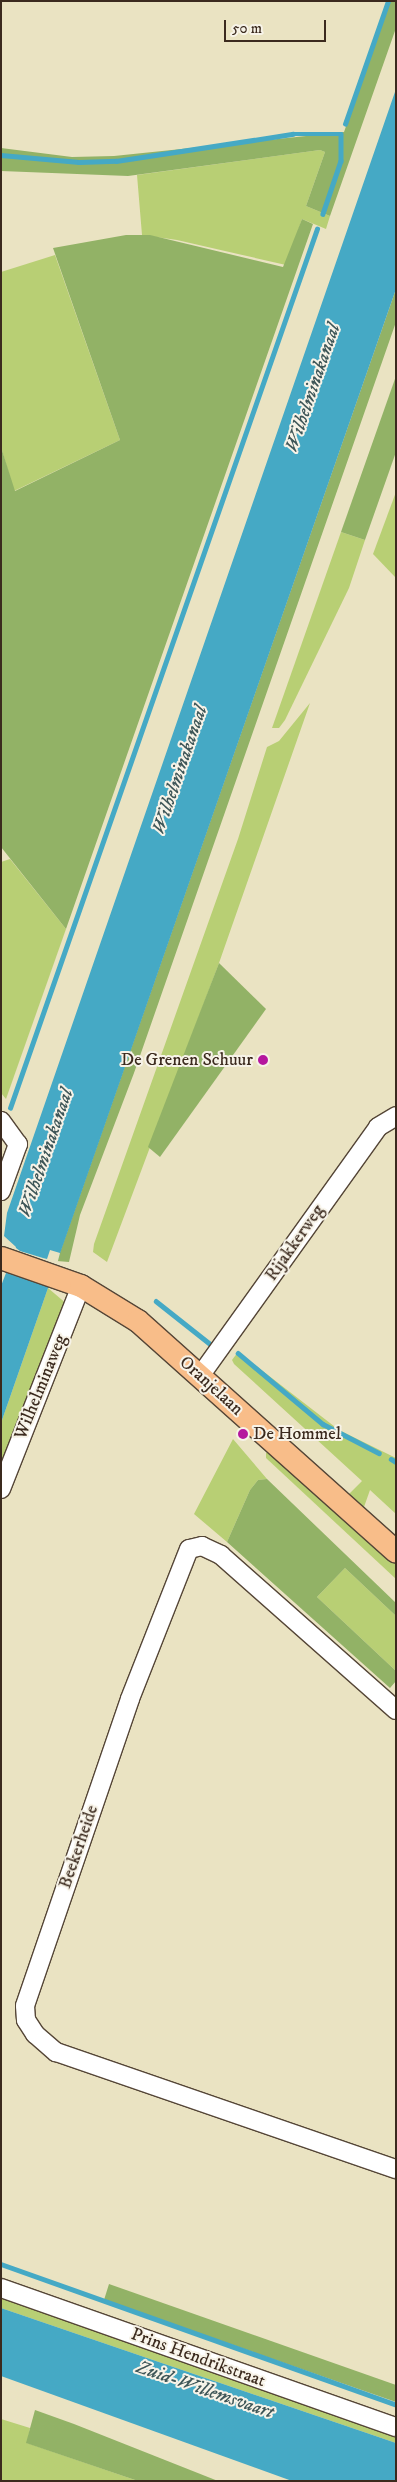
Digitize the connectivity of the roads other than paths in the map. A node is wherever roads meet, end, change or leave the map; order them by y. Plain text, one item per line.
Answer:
1 (396, 1116) edge
2 (1, 1121) edge
3 (1, 1191) edge
4 (2, 1258) edge
5 (81, 1286) junction
6 (200, 1376) junction
7 (1, 1489) edge
8 (396, 1552) edge
9 (396, 1710) edge
10 (396, 2170) edge
11 (1, 2288) edge
12 (396, 2427) edge

1 - 6 street, Rijakkerweg
2 - 3 street
4 - 5 main road, Oranjelaan
5 - 6 main road, Oranjelaan
5 - 7 street, Wilhelminaweg
6 - 8 main road, Oranjelaan
9 - 10 street, Beekerheide
11 - 12 street, Prins Hendrikstraat

